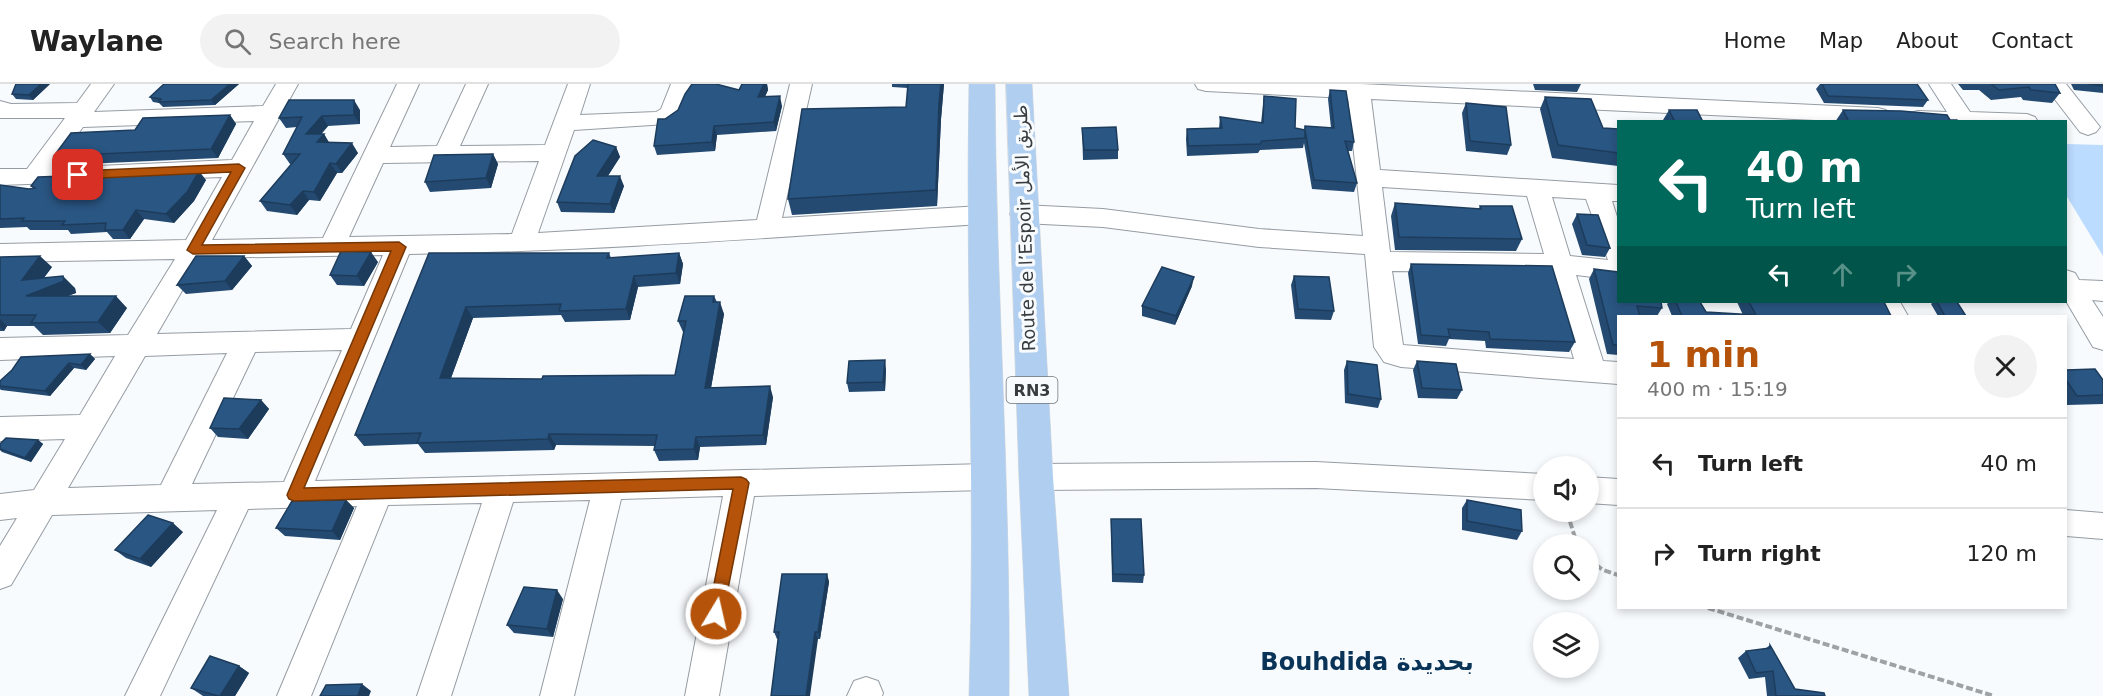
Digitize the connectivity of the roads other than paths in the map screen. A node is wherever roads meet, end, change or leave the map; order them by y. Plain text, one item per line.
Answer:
1 (5, 84) edge
2 (103, 84) edge
3 (287, 84) edge
4 (408, 84) edge
5 (477, 84) edge
6 (579, 84) edge
7 (682, 84) edge
8 (801, 84) edge
9 (982, 84) edge
10 (1019, 84) edge
11 (1206, 84) edge
12 (1940, 84) edge
13 (2054, 84) edge
14 (1371, 89) edge
15 (0, 90) edge
16 (1487, 91) edge
17 (1600, 93) edge
18 (0, 108) edge
19 (270, 113) junction
20 (79, 115) junction
21 (1796, 115) edge
22 (1937, 120) edge
23 (1964, 120) edge
24 (564, 123) junction
25 (2085, 126) edge
26 (553, 153) junction
27 (446, 154) junction
28 (374, 155) junction
29 (239, 168) junction
30 (0, 177) edge
31 (34, 177) junction
32 (1369, 178) junction
33 (1537, 188) junction
34 (1607, 192) edge
35 (1023, 214) junction
36 (981, 215) junction
37 (767, 229) junction
38 (522, 243) junction
39 (399, 247) junction
40 (331, 248) junction
41 (193, 250) junction
42 (1617, 250) edge
43 (0, 253) edge
44 (1378, 254) junction
45 (1562, 264) junction
46 (1617, 271) edge
47 (2069, 284) edge
48 (2103, 291) edge
49 (359, 339) junction
50 (2103, 340) edge
51 (246, 342) junction
52 (135, 345) junction
53 (0, 349) edge
54 (1605, 372) edge
55 (89, 426) junction
56 (0, 429) edge
57 (986, 477) junction
58 (1035, 477) junction
59 (741, 483) junction
60 (609, 486) junction
61 (1533, 486) edge
62 (502, 489) junction
63 (1599, 491) edge
64 (378, 492) junction
65 (1617, 492) edge
66 (294, 495) junction
67 (239, 496) junction
68 (170, 499) junction
69 (42, 502) junction
70 (0, 507) edge
71 (2067, 523) edge
72 (2103, 526) edge
73 (0, 575) edge
74 (142, 696) edge
75 (294, 696) edge
76 (434, 696) edge
77 (557, 696) edge
78 (702, 696) edge
79 (989, 696) edge
80 (1049, 696) edge

1 - 15 street
2 - 20 street
3 - 19 street
4 - 28 street
5 - 27 street
6 - 24 street
7 - 24 street
8 - 37 street
9 - 36 highway, RN3
10 - 35 highway, Route de l’Espoir طريق الأمل / RN3
11 - 14 street
12 - 23 street
13 - 25 street
14 - 16 street
14 - 32 street
16 - 17 street
17 - 21 street
18 - 20 street
19 - 20 street
19 - 29 street
20 - 31 street
21 - 22 street
24 - 26 street
26 - 27 street
26 - 38 street
27 - 28 street
28 - 40 street
29 - 31 street
29 - 41 street
30 - 31 street
32 - 33 street
32 - 44 street
33 - 34 street
33 - 45 street
34 - 42 street
35 - 44 street
35 - 58 highway, Route de l’Espoir طريق الأمل / RN3
36 - 37 street
36 - 57 highway, RN3
37 - 38 street
38 - 39 street
39 - 40 street
39 - 49 street
40 - 41 street
41 - 43 street
41 - 52 street
44 - 45 street
44 - 54 street
45 - 46 street
45 - 54 street
47 - 48 street
47 - 50 street
49 - 51 street
49 - 66 street
51 - 52 street
51 - 68 street
52 - 53 street
52 - 55 street
55 - 56 street
55 - 69 street
57 - 59 street
57 - 79 highway, RN3
58 - 61 street
58 - 80 highway, Route de l’Espoir طريق الأمل / RN3
59 - 60 street
59 - 78 street
60 - 62 street
60 - 77 street
62 - 64 street
62 - 76 street
63 - 65 street
64 - 66 street
64 - 75 street
66 - 67 street
67 - 68 street
67 - 74 street
68 - 69 street
69 - 70 street
69 - 73 street
71 - 72 street

